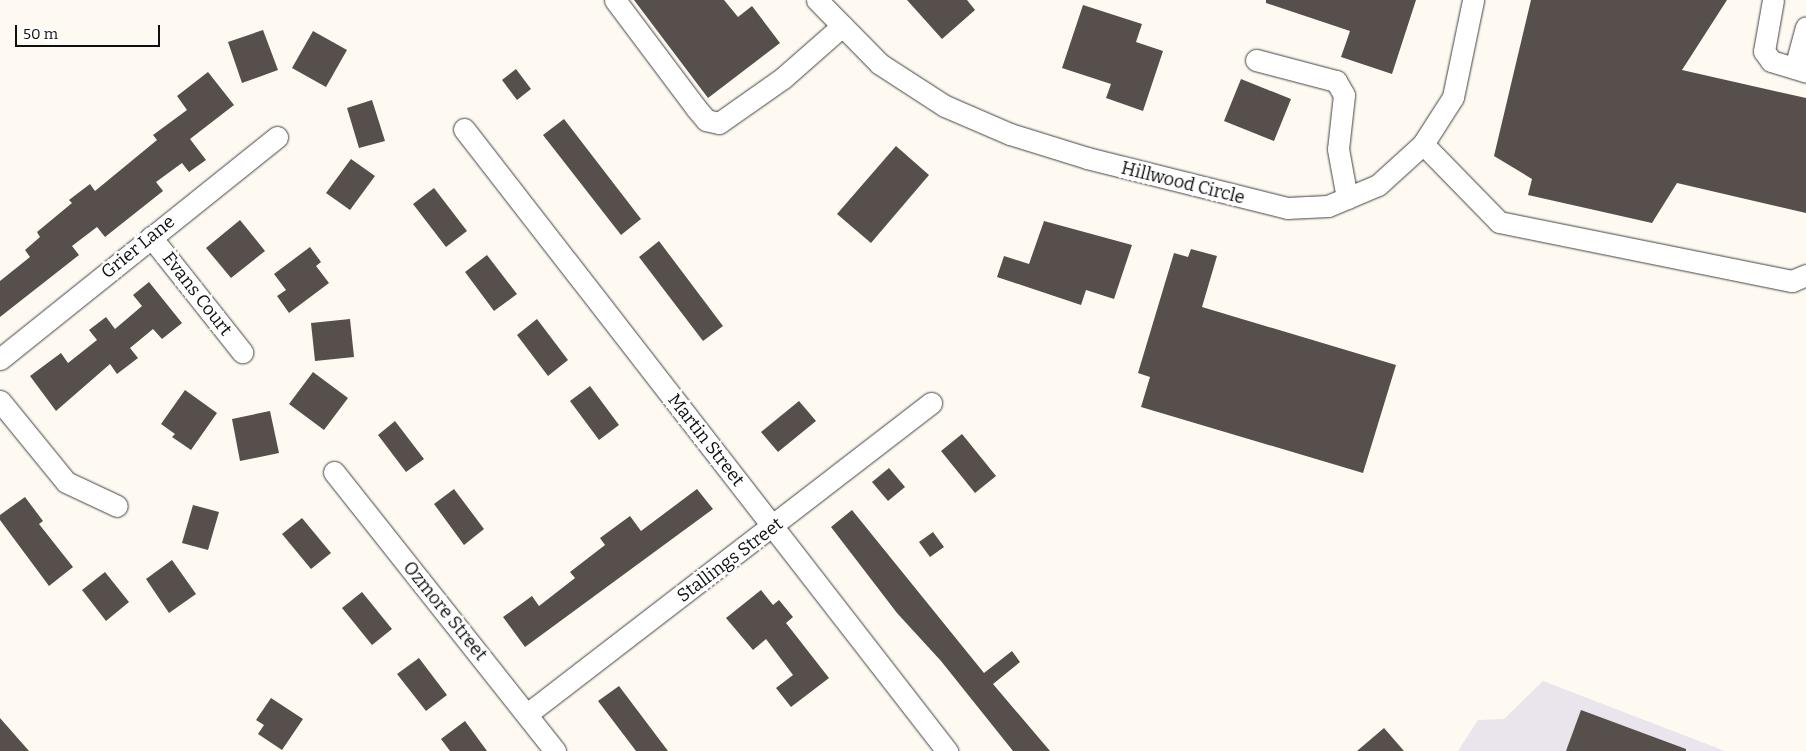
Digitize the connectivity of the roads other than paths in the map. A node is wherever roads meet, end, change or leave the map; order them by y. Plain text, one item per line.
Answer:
1 (615, 0) edge
2 (817, 0) edge
3 (1472, 0) edge
4 (1773, 0) edge
5 (842, 26) junction
6 (1806, 27) edge
7 (1256, 60) dead end
8 (1800, 70) edge
9 (464, 129) dead end
10 (277, 137) dead end
11 (1423, 144) junction
12 (1347, 198) junction
13 (151, 237) junction
14 (1806, 275) edge
15 (242, 352) dead end
16 (0, 359) edge
17 (0, 401) edge
18 (931, 403) dead end
19 (334, 472) dead end
20 (117, 506) dead end
21 (773, 527) junction
22 (527, 714) junction
23 (555, 751) edge
24 (947, 751) edge

1 - 5 street
2 - 5 street, Hillwood Circle
3 - 11 street, Hillwood Circle
4 - 8 street
5 - 12 street, Hillwood Circle
6 - 8 street
7 - 12 street
9 - 21 street, Martin Street
10 - 13 street, Grier Lane
11 - 12 street, Hillwood Circle
11 - 14 street
13 - 15 street, Evans Court
13 - 16 street, Grier Lane
17 - 20 street
18 - 21 street, Stallings Street
19 - 22 street, Ozmore Street
21 - 22 street, Stallings Street
21 - 24 street, Martin Street
22 - 23 street, Ozmore Street

